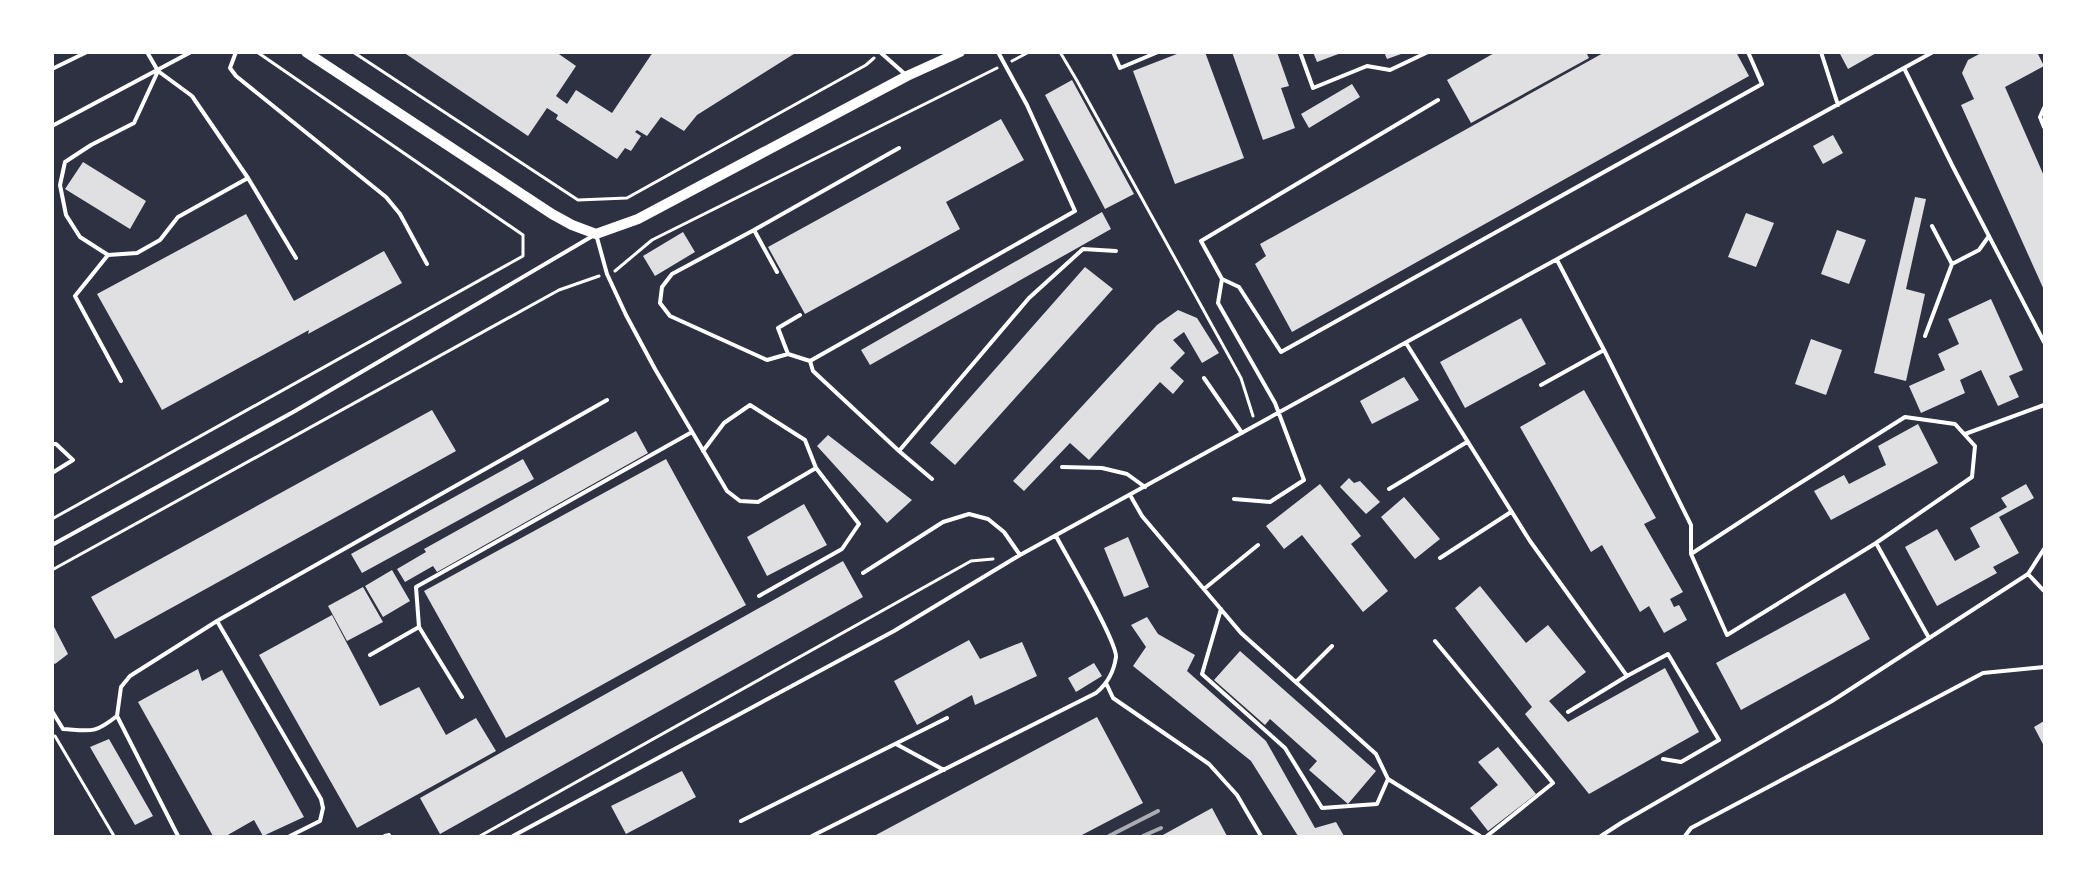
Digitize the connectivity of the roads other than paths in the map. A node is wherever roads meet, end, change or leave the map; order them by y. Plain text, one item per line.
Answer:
1 (87, 52) edge
2 (147, 52) edge
3 (191, 52) edge
4 (236, 52) edge
5 (306, 52) edge
6 (880, 52) edge
7 (960, 52) edge
8 (998, 52) edge
9 (1113, 52) edge
10 (1158, 52) edge
11 (1300, 52) edge
12 (1428, 52) edge
13 (1748, 52) edge
14 (1821, 52) edge
15 (1933, 52) edge
16 (1904, 68) junction
17 (52, 69) edge
18 (158, 71) junction
19 (907, 76) junction
20 (1438, 100) dead end
21 (1838, 105) junction
22 (2044, 108) edge
23 (52, 126) edge
24 (2044, 127) edge
25 (899, 148) dead end
26 (248, 178) junction
27 (1932, 226) dead end
28 (754, 230) junction
29 (596, 234) junction
30 (1989, 236) junction
31 (1116, 251) dead end
32 (108, 255) junction
33 (296, 258) dead end
34 (1556, 260) junction
35 (427, 264) dead end
36 (1952, 264) junction
37 (777, 272) dead end
38 (1222, 279) junction
39 (800, 315) dead end
40 (1925, 336) dead end
41 (2044, 342) edge
42 (1406, 343) junction
43 (1604, 350) junction
44 (788, 354) junction
45 (810, 361) junction
46 (1204, 378) dead end
47 (121, 381) dead end
48 (1541, 385) dead end
49 (607, 400) dead end
50 (2044, 405) edge
51 (1279, 413) junction
52 (692, 432) junction
53 (1242, 433) junction
54 (1965, 434) junction
55 (1467, 442) junction
56 (52, 444) edge
57 (703, 451) junction
58 (899, 451) junction
59 (1062, 467) dead end
60 (816, 468) junction
61 (52, 473) edge
62 (932, 479) dead end
63 (1145, 487) junction
64 (1389, 489) dead end
65 (1130, 495) junction
66 (1234, 499) dead end
67 (1511, 512) junction
68 (1056, 536) junction
69 (1876, 543) junction
70 (52, 545) edge
71 (1258, 545) dead end
72 (2044, 549) edge
73 (1691, 554) junction
74 (1020, 555) junction
75 (1440, 558) dead end
76 (863, 573) dead end
77 (2028, 574) junction
78 (1204, 589) junction
79 (2044, 592) edge
80 (759, 596) dead end
81 (1221, 609) junction
82 (217, 621) junction
83 (419, 627) junction
84 (1929, 638) junction
85 (1435, 640) dead end
86 (1332, 646) dead end
87 (370, 655) dead end
88 (2044, 667) edge
89 (1627, 676) junction
90 (1296, 682) junction
91 (1107, 685) junction
92 (462, 697) dead end
93 (52, 711) edge
94 (1568, 712) dead end
95 (117, 716) junction
96 (948, 718) dead end
97 (896, 744) junction
98 (1663, 760) dead end
99 (944, 770) junction
100 (1388, 779) junction
101 (741, 821) dead end
102 (178, 836) edge
103 (290, 836) edge
104 (513, 836) edge
105 (812, 836) edge
106 (1261, 836) edge
107 (1480, 836) edge
108 (1487, 836) edge
109 (1601, 836) edge
110 (1685, 836) edge

1 - 17 lane
2 - 18 lane
3 - 18 lane
4 - 35 lane
5 - 29 main road
6 - 19 lane
7 - 19 main road
8 - 45 lane
9 - 10 lane
11 - 12 lane
13 - 38 lane
14 - 21 lane
15 - 16 lane
16 - 21 lane
16 - 30 lane
18 - 23 lane
18 - 26 lane
18 - 32 lane
19 - 29 main road
20 - 38 lane
21 - 34 lane
22 - 24 lane
25 - 28 lane
26 - 32 lane
26 - 33 lane
27 - 36 lane
28 - 37 lane
28 - 44 lane
29 - 52 lane
29 - 70 lane
30 - 36 lane
30 - 41 lane
31 - 58 lane
32 - 47 lane
34 - 42 lane
34 - 43 lane
36 - 40 lane
38 - 51 lane
39 - 44 lane
42 - 51 lane
42 - 55 lane
43 - 48 lane
43 - 73 lane
44 - 45 lane
45 - 58 lane
46 - 53 lane
49 - 82 lane
50 - 54 lane
51 - 53 lane
51 - 66 lane
52 - 57 lane
52 - 83 lane
53 - 63 lane
54 - 69 lane
54 - 73 lane
55 - 64 lane
55 - 67 lane
56 - 61 lane
57 - 60 lane
57 - 60 lane
58 - 62 lane
59 - 63 lane
60 - 80 lane
63 - 65 lane
65 - 68 lane
65 - 78 lane
67 - 75 lane
67 - 89 lane
68 - 74 lane
68 - 91 lane
69 - 73 lane
69 - 84 lane
71 - 78 lane
72 - 77 lane
74 - 76 lane
74 - 104 lane
77 - 79 lane
77 - 84 lane
78 - 81 lane
81 - 90 lane
81 - 100 lane
82 - 95 lane
82 - 103 lane
83 - 87 lane
83 - 92 lane
84 - 109 lane
85 - 108 lane
86 - 90 lane
88 - 110 lane
89 - 94 lane
89 - 98 lane
90 - 100 lane
91 - 99 lane
91 - 106 lane
93 - 95 lane
95 - 102 lane
96 - 97 lane
97 - 99 lane
97 - 101 lane
99 - 105 lane
100 - 107 lane

